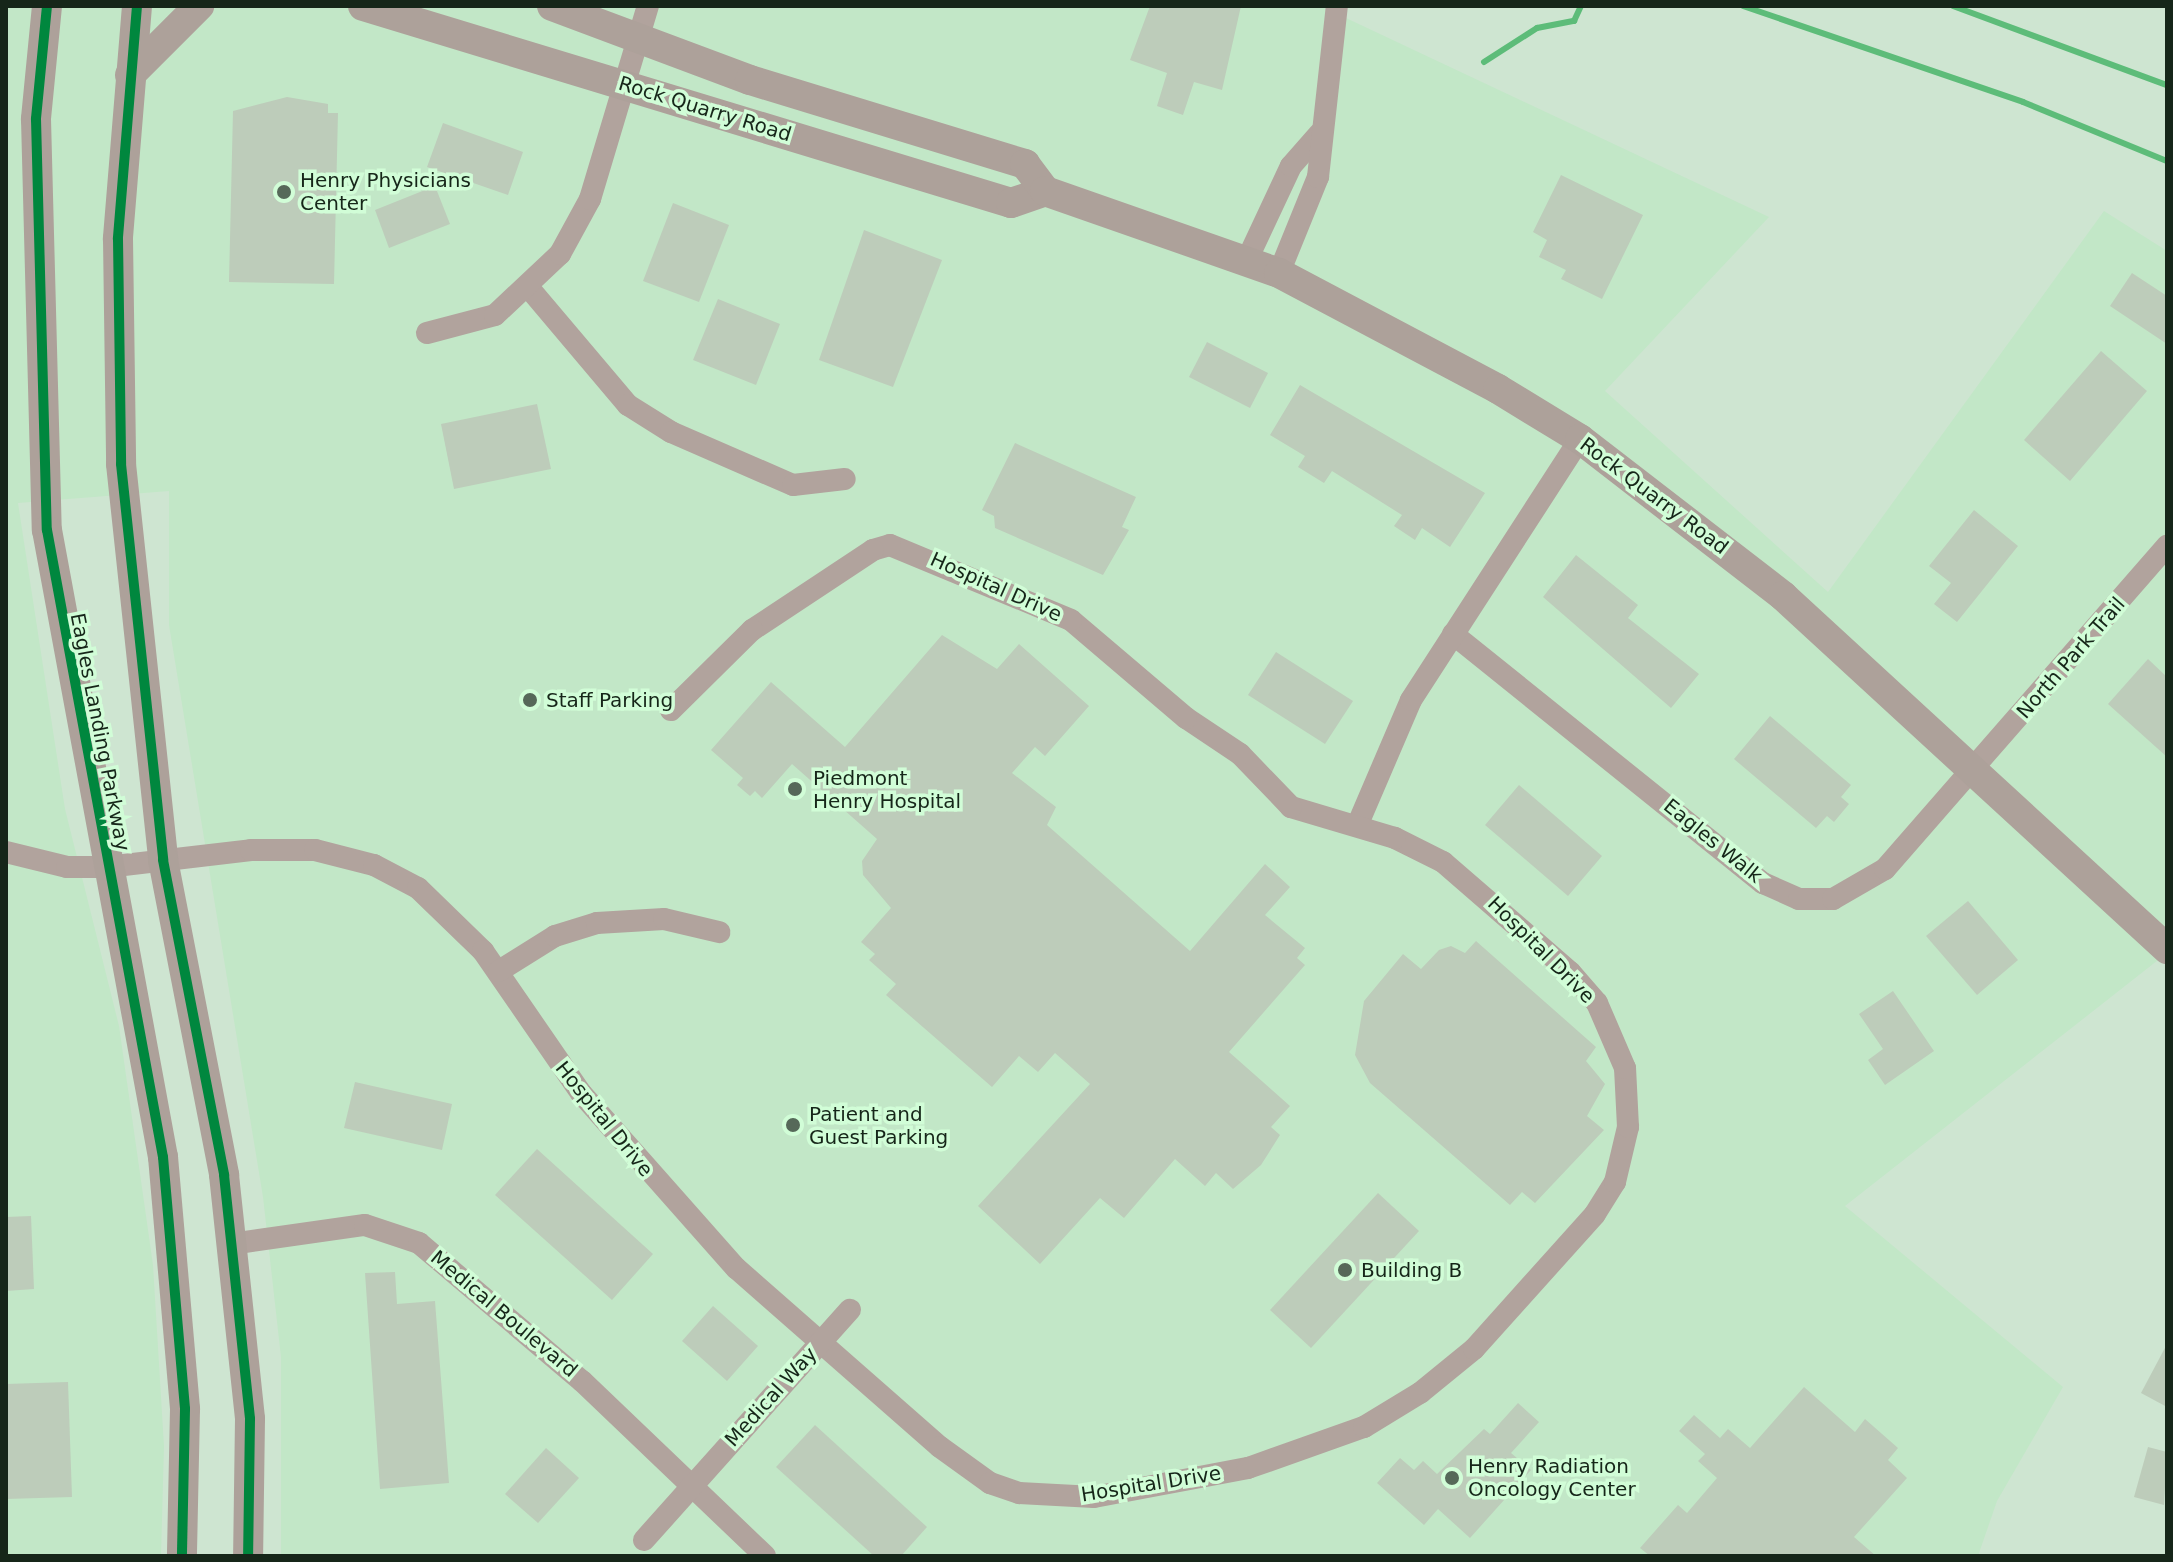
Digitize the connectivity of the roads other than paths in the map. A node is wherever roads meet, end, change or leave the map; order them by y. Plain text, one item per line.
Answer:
1 (47, 6) edge
2 (137, 6) edge
3 (199, 6) edge
4 (363, 6) edge
5 (552, 6) edge
6 (648, 6) edge
7 (1337, 6) edge
8 (638, 40) junction
9 (130, 75) junction
10 (625, 86) junction
11 (1319, 134) junction
12 (1045, 191) junction
13 (1246, 262) junction
14 (1279, 273) junction
15 (529, 288) junction
16 (427, 333) dead end
17 (1580, 439) junction
18 (845, 479) dead end
19 (2167, 546) edge
20 (1453, 634) junction
21 (671, 710) dead end
22 (1972, 768) junction
23 (1357, 826) junction
24 (6, 852) edge
25 (163, 860) junction
26 (107, 867) junction
27 (719, 932) dead end
28 (2167, 949) edge
29 (499, 971) junction
30 (231, 1244) junction
31 (850, 1310) dead end
32 (821, 1342) junction
33 (693, 1485) junction
34 (644, 1540) dead end
35 (182, 1556) edge
36 (248, 1556) edge
37 (765, 1556) edge

1 - 26 main road, Eagles Landing Parkway
2 - 9 main road, Eagles Landing Parkway
3 - 9 main road
4 - 10 main road, Rock Quarry Road
5 - 8 main road, Rock Quarry Road
6 - 8 street
7 - 11 street
8 - 10 street
8 - 12 main road, Rock Quarry Road
9 - 25 main road, Eagles Landing Parkway
10 - 12 main road, Rock Quarry Road
10 - 15 street
11 - 13 street
11 - 14 street
12 - 13 main road, Rock Quarry Road
13 - 14 main road, Rock Quarry Road
14 - 17 main road, Rock Quarry Road
15 - 16 street
15 - 18 street
17 - 20 street
17 - 22 main road, Rock Quarry Road
19 - 22 street, North Park Trail
20 - 22 street, Eagles Walk
20 - 23 street
21 - 23 street, Hospital Drive
22 - 28 main road, Rock Quarry Road
23 - 32 street, Hospital Drive
24 - 26 street, Hospital Drive
25 - 26 street, Hospital Drive
25 - 29 street, Hospital Drive
25 - 30 main road, Eagles Landing Parkway
26 - 35 main road, Eagles Landing Parkway
27 - 29 street
29 - 32 street, Hospital Drive
30 - 33 street, Medical Boulevard
30 - 36 main road, Eagles Landing Parkway
31 - 32 street, Medical Way
32 - 33 street, Medical Way
33 - 34 street
33 - 37 street, Medical Boulevard

